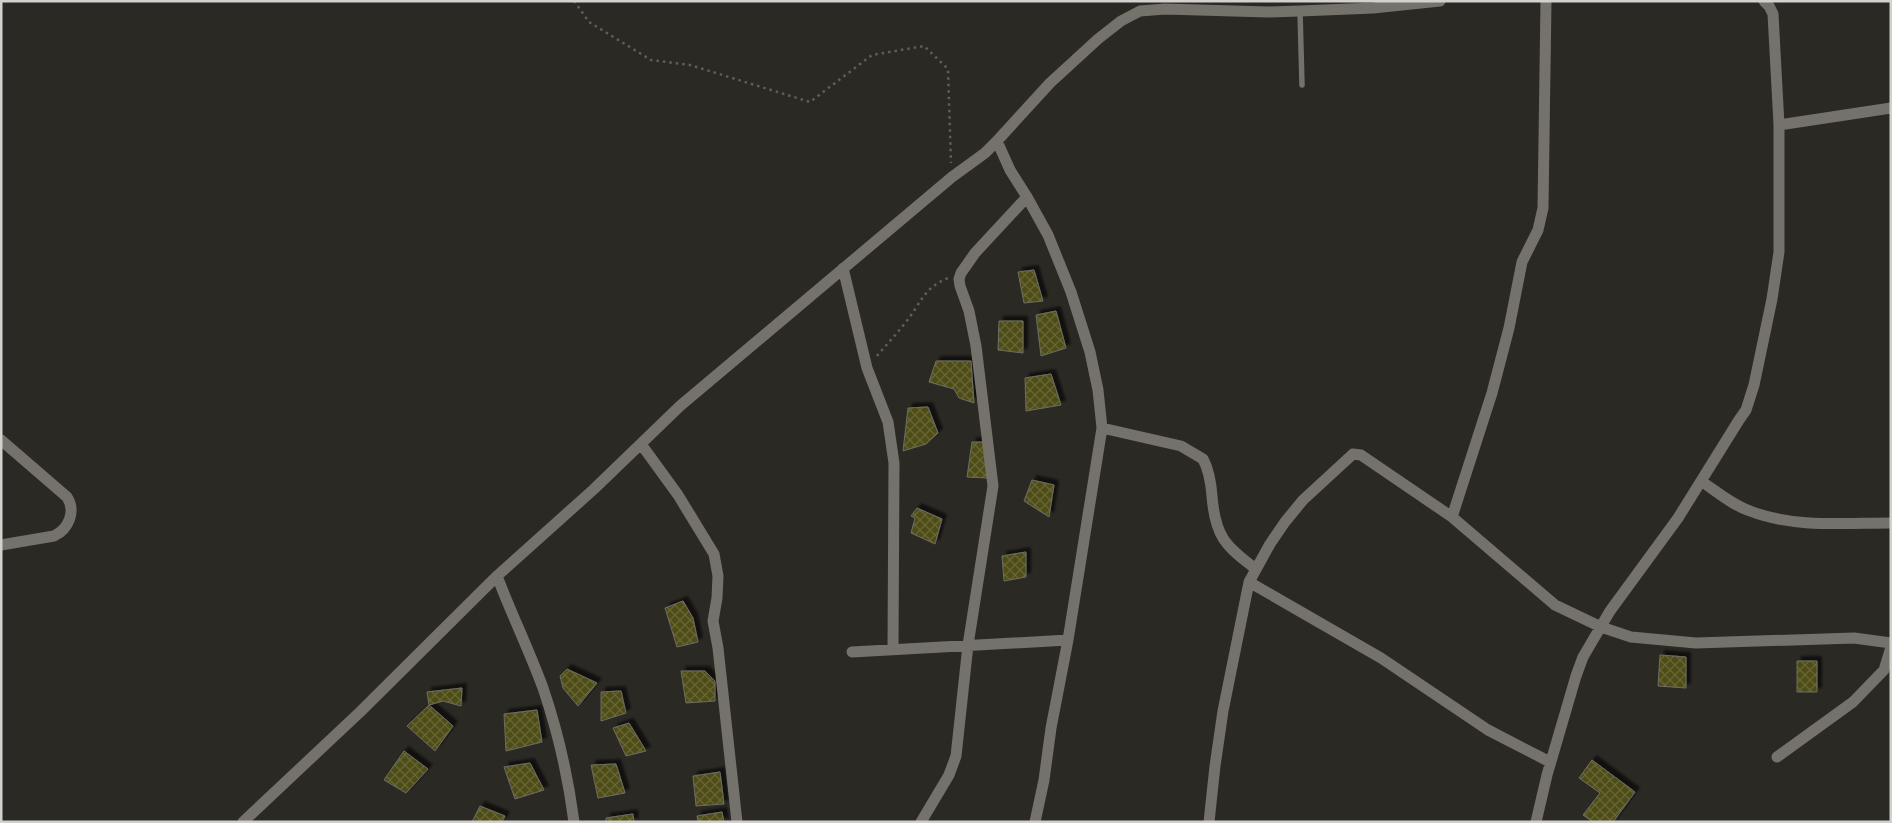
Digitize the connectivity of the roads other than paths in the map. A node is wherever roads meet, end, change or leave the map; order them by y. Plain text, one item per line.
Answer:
1 (1440, 1) edge
2 (1546, 1) edge
3 (1764, 1) edge
4 (1300, 11) junction
5 (1302, 85) dead end
6 (1891, 108) edge
7 (1779, 125) junction
8 (997, 141) junction
9 (1027, 197) junction
10 (843, 268) junction
11 (1102, 428) junction
12 (1, 440) edge
13 (640, 444) junction
14 (1701, 481) junction
15 (1452, 517) junction
16 (1891, 523) edge
17 (1, 545) edge
18 (1256, 570) junction
19 (497, 576) junction
20 (1249, 582) junction
21 (1601, 627) junction
22 (1068, 640) junction
23 (1891, 643) edge
24 (968, 645) junction
25 (1891, 647) edge
26 (892, 649) junction
27 (852, 652) dead end
28 (1777, 757) dead end
29 (1550, 762) junction
30 (243, 822) edge
31 (574, 822) edge
32 (737, 822) edge
33 (921, 822) edge
34 (1035, 822) edge
35 (1209, 822) edge
36 (1536, 822) edge

1 - 4 street
2 - 15 street
3 - 7 street
4 - 5 lane
4 - 8 street
6 - 7 street
7 - 14 street
8 - 9 street
8 - 10 street
9 - 11 street
9 - 24 street
10 - 13 street
10 - 26 street
11 - 18 street
11 - 22 street
12 - 17 street
13 - 19 street
13 - 32 street
14 - 16 street
14 - 21 street
15 - 18 street
15 - 21 street
18 - 20 street
19 - 30 street
19 - 31 street
20 - 29 street
20 - 35 street
21 - 23 street
21 - 29 street
22 - 24 street
22 - 34 street
24 - 26 street
24 - 33 street
25 - 28 street
26 - 27 street
29 - 36 street

